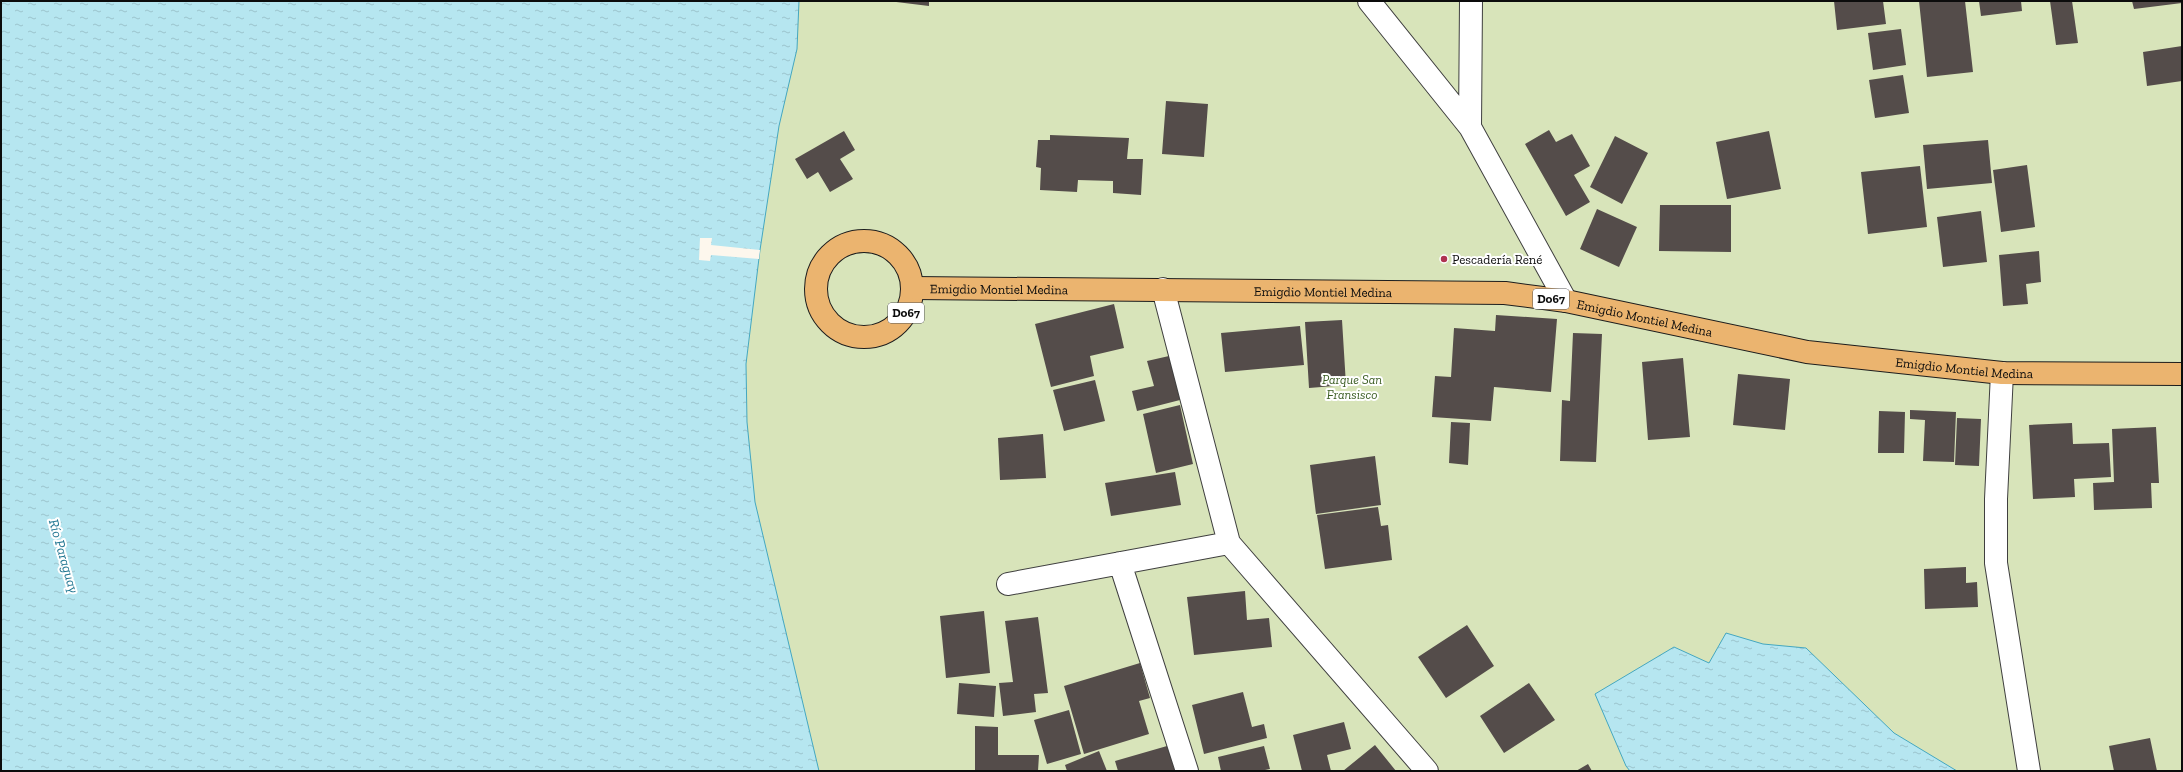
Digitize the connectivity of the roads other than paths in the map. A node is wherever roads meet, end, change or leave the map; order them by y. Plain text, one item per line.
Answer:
1 (1369, 1) edge
2 (1471, 1) edge
3 (1470, 127) junction
4 (913, 288) junction
5 (1163, 289) junction
6 (1566, 301) junction
7 (2002, 373) junction
8 (2182, 374) edge
9 (1229, 543) junction
10 (1120, 563) junction
11 (1008, 584) dead end
12 (1187, 771) edge
13 (1427, 771) edge
14 (2029, 771) edge

1 - 3 street
2 - 3 street
3 - 6 street
4 - 4 main road, Emigdio Montiel Medina / D067
4 - 5 main road, Emigdio Montiel Medina / D067
5 - 6 main road, Emigdio Montiel Medina / D067
5 - 9 street
6 - 7 main road, Emigdio Montiel Medina / D067
7 - 8 main road, Emigdio Montiel Medina / D067
7 - 14 street
9 - 10 street
9 - 13 street
10 - 11 street
10 - 12 street

